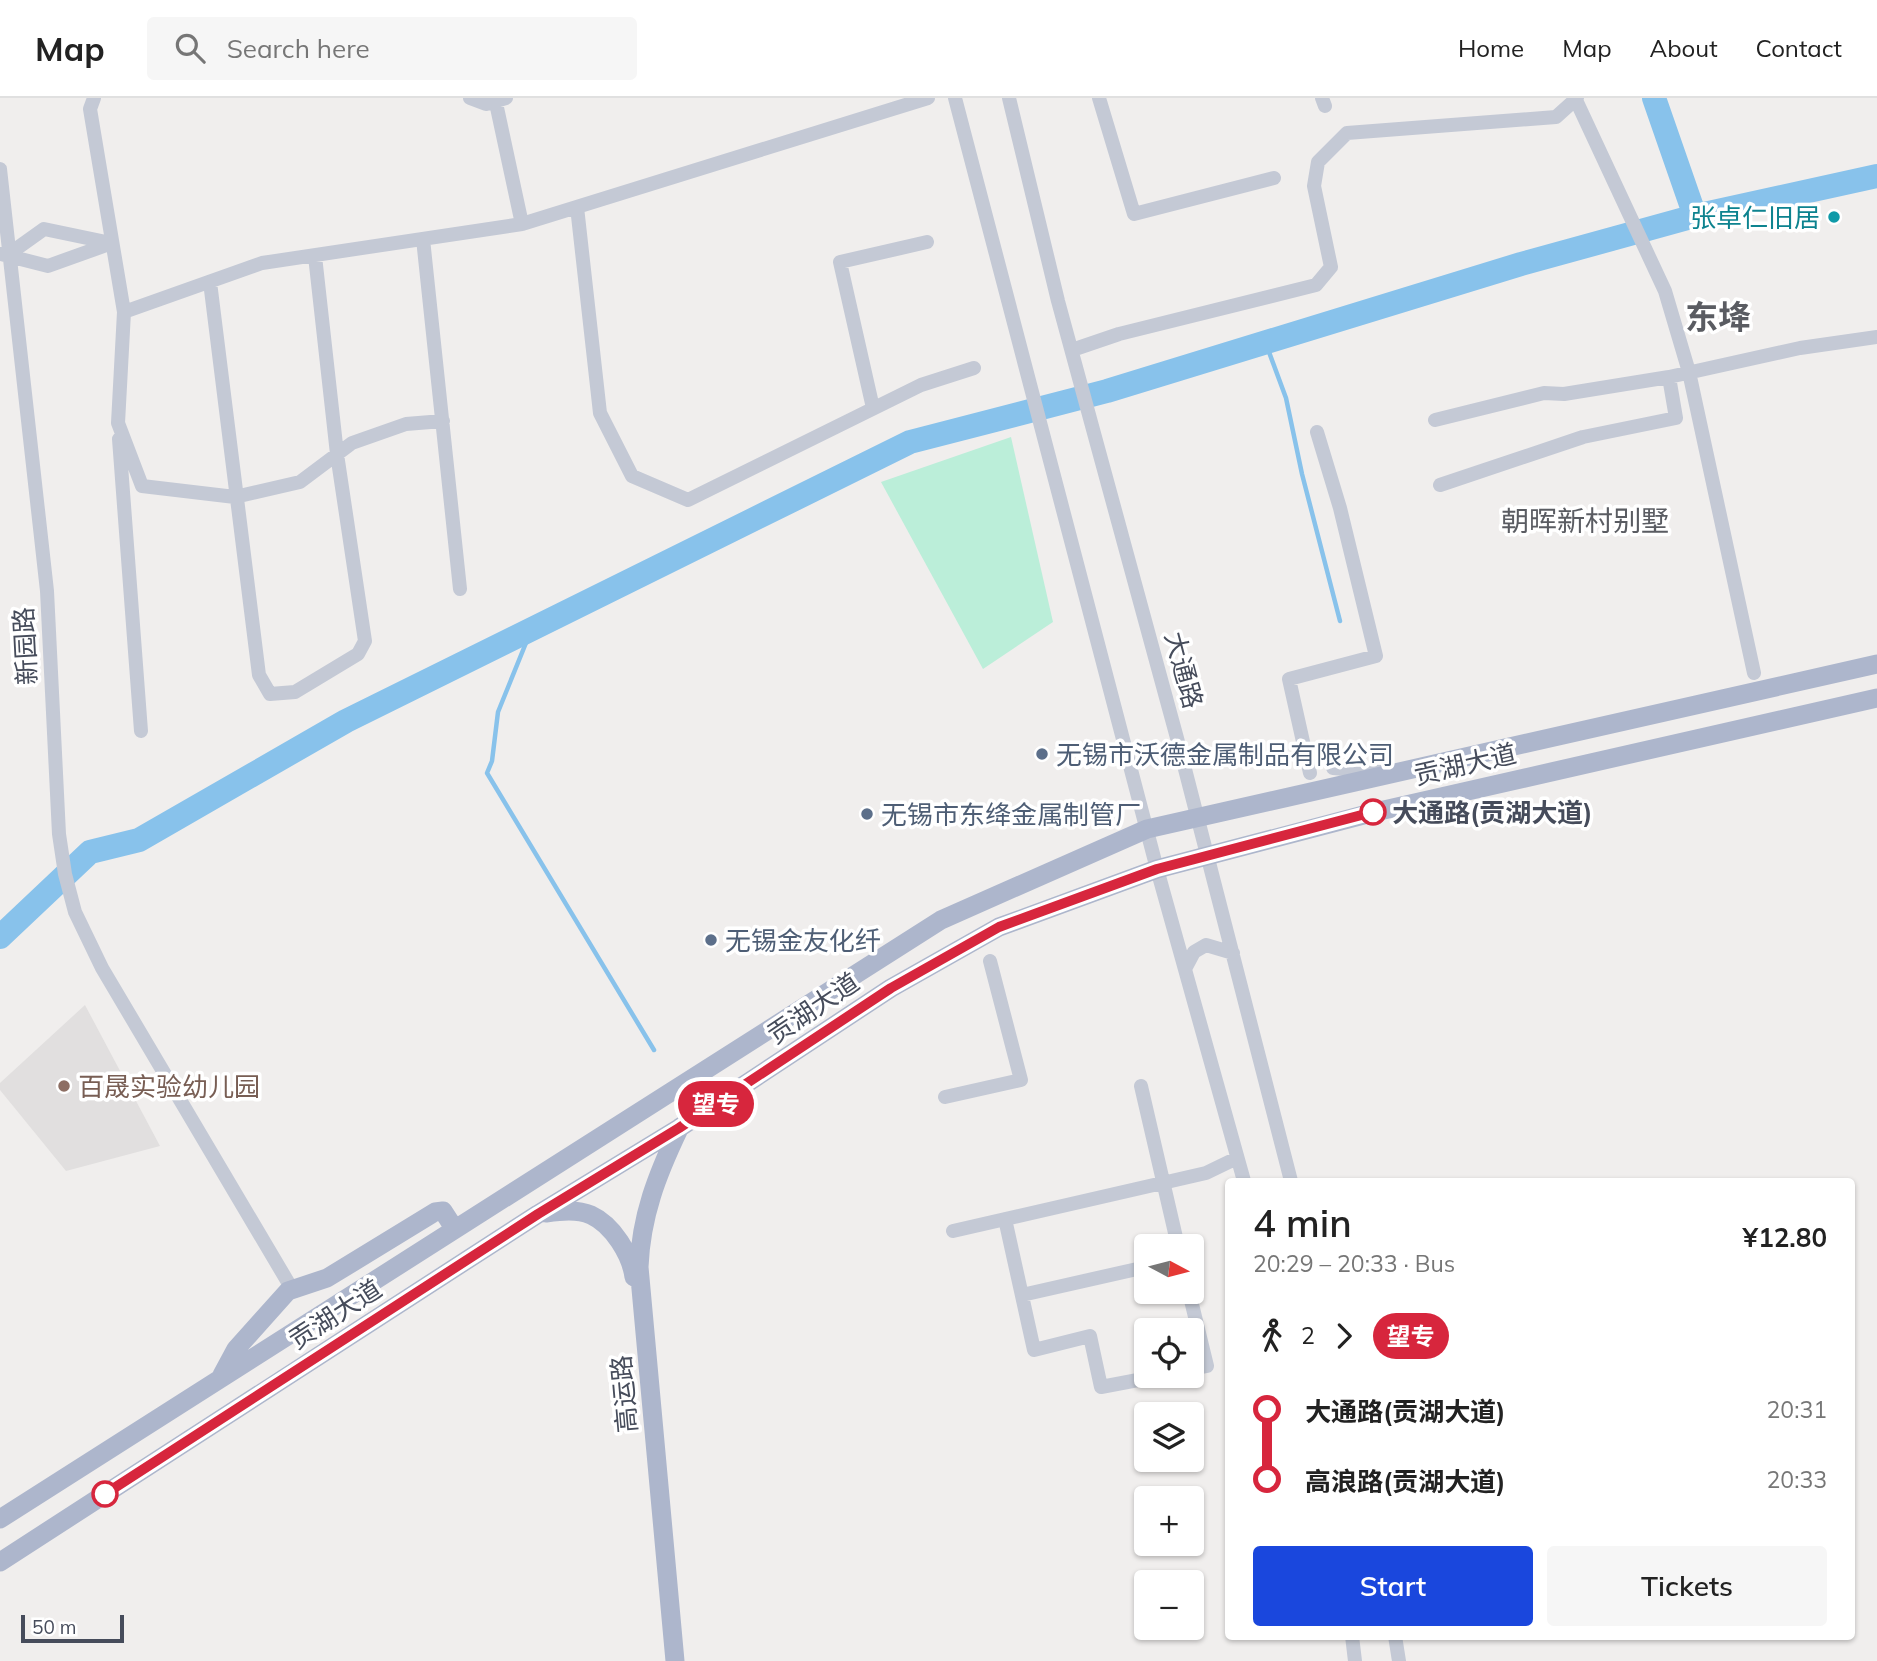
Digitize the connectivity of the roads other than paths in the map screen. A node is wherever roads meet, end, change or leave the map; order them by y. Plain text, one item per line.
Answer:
1 (94, 98) edge
2 (470, 98) edge
3 (928, 98) edge
4 (955, 98) edge
5 (1009, 98) edge
6 (1100, 98) edge
7 (1576, 98) edge
8 (501, 101) edge
9 (0, 169) edge
10 (1274, 178) dead end
11 (577, 207) junction
12 (0, 217) edge
13 (523, 224) junction
14 (423, 239) junction
15 (927, 242) dead end
16 (113, 243) junction
17 (4, 254) edge
18 (315, 256) junction
19 (210, 282) junction
20 (124, 312) junction
21 (1877, 337) edge
22 (1073, 356) junction
23 (974, 368) dead end
24 (1689, 372) junction
25 (1669, 377) junction
26 (873, 408) junction
27 (1435, 420) dead end
28 (443, 421) junction
29 (118, 423) junction
30 (1317, 432) dead end
31 (337, 454) junction
32 (1440, 485) dead end
33 (235, 498) junction
34 (460, 589) dead end
35 (1877, 664) edge
36 (1754, 673) dead end
37 (1877, 698) edge
38 (141, 731) dead end
39 (1333, 768) dead end
40 (1310, 773) dead end
41 (1392, 773) junction
42 (1198, 817) junction
43 (1147, 829) junction
44 (1208, 856) junction
45 (1157, 869) junction
46 (1233, 953) junction
47 (990, 961) dead end
48 (1185, 969) junction
49 (1141, 1086) dead end
50 (945, 1097) dead end
51 (679, 1128) junction
52 (1237, 1158) junction
53 (1243, 1178) edge
54 (1290, 1178) edge
55 (1163, 1182) junction
56 (538, 1214) junction
57 (1005, 1219) junction
58 (454, 1228) junction
59 (953, 1231) dead end
60 (1175, 1234) edge
61 (1134, 1270) edge
62 (290, 1290) junction
63 (1022, 1295) junction
64 (222, 1376) junction
65 (1134, 1381) edge
66 (0, 1519) edge
67 (0, 1562) edge
68 (1353, 1640) edge
69 (1396, 1640) edge
70 (673, 1661) edge
71 (1356, 1661) edge
72 (1399, 1661) edge

1 - 16 street
2 - 8 street
3 - 11 street
4 - 43 street
5 - 22 street
6 - 10 street
7 - 22 street
7 - 24 street
8 - 13 street
9 - 17 street, 新园路
11 - 13 street
11 - 26 street
12 - 17 street, 新园路
13 - 14 street
14 - 18 street
14 - 28 street
15 - 26 street
16 - 17 street
16 - 17 street
16 - 20 street
17 - 62 street, 新园路
18 - 19 street
18 - 31 street
19 - 20 street
19 - 33 street
20 - 29 street
21 - 24 street
22 - 42 street, 大通路
23 - 26 street
24 - 25 street
24 - 36 street
25 - 27 street
25 - 32 street
28 - 31 street
28 - 34 street
29 - 33 street
29 - 38 street
30 - 40 street
31 - 33 street
31 - 33 street
35 - 41 main road, 贡湖大道
37 - 44 main road, 贡湖大道
39 - 41 street
41 - 42 main road, 贡湖大道
42 - 43 main road, 贡湖大道
42 - 44 street, 大通路
43 - 45 street
43 - 58 main road, 贡湖大道
44 - 45 main road, 贡湖大道
44 - 46 street, 大通路
45 - 48 street
45 - 51 main road, 贡湖大道
46 - 48 street
46 - 54 street, 大通路
47 - 50 street
48 - 52 street
49 - 55 street
51 - 56 main road, 贡湖大道
51 - 70 main road, 高运路
52 - 53 street
52 - 55 street
55 - 57 street
55 - 60 street
56 - 67 main road, 贡湖大道
56 - 70 main road, 高运路
57 - 59 street
57 - 63 street
58 - 62 main road
58 - 64 main road, 贡湖大道
61 - 63 street
62 - 64 main road
63 - 65 street
64 - 66 main road, 贡湖大道
68 - 71 street
69 - 72 street

